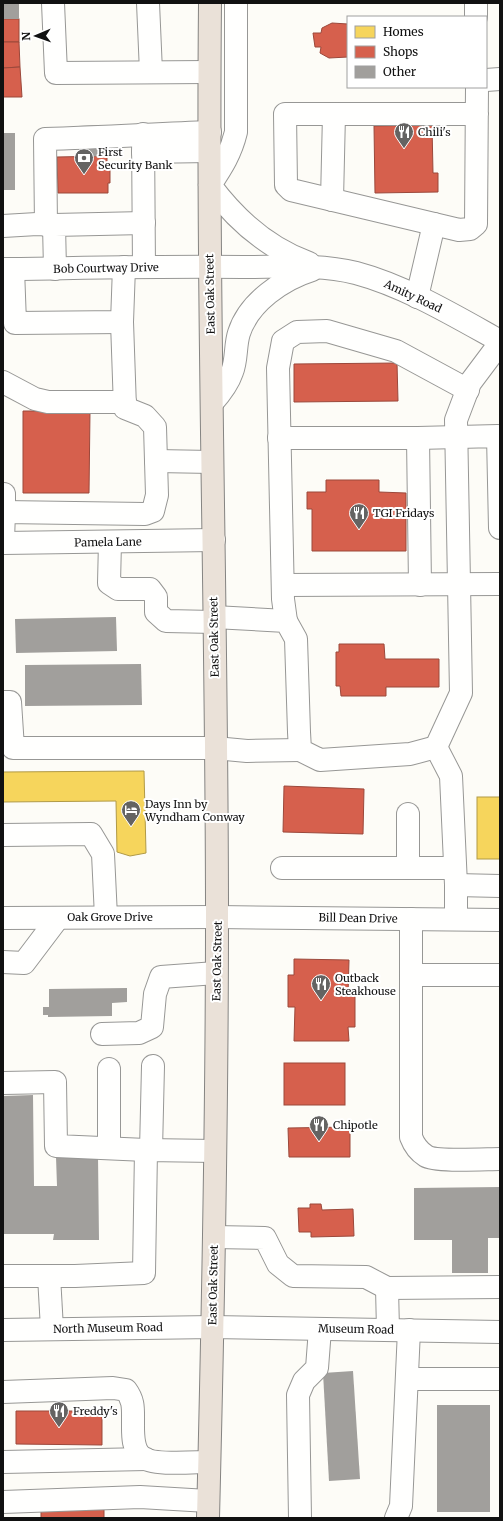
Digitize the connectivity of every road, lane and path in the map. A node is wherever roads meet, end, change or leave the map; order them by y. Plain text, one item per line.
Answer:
1 (53, 3) edge
2 (148, 3) edge
3 (210, 3) edge
4 (236, 3) edge
5 (476, 3) edge
6 (476, 16) edge
7 (151, 72) junction
8 (209, 72) junction
9 (500, 79) edge
10 (487, 80) edge
11 (477, 88) edge
12 (334, 114) junction
13 (477, 114) junction
14 (210, 142) junction
15 (143, 143) junction
16 (210, 185) junction
17 (332, 200) junction
18 (144, 223) junction
19 (434, 224) junction
20 (50, 225) junction
21 (3, 226) edge
22 (210, 266) junction
23 (134, 267) junction
24 (319, 267) junction
25 (8, 269) edge
26 (55, 269) junction
27 (417, 298) junction
28 (122, 322) junction
29 (9, 330) edge
30 (500, 342) edge
31 (3, 382) edge
32 (468, 390) junction
33 (125, 402) junction
34 (212, 403) junction
35 (456, 437) junction
36 (279, 438) junction
37 (418, 438) junction
38 (156, 462) junction
39 (212, 462) junction
40 (61, 514) junction
41 (500, 528) edge
42 (3, 540) edge
43 (214, 540) junction
44 (60, 542) junction
45 (110, 542) junction
46 (3, 543) edge
47 (500, 584) edge
48 (282, 585) junction
49 (420, 585) junction
50 (459, 585) junction
51 (214, 619) junction
52 (286, 621) junction
53 (3, 702) edge
54 (436, 747) junction
55 (215, 748) junction
56 (300, 750) junction
57 (408, 814) dead end
58 (3, 835) edge
59 (282, 868) dead end
60 (408, 868) junction
61 (456, 876) junction
62 (500, 886) edge
63 (106, 917) junction
64 (217, 917) junction
65 (3, 918) edge
66 (58, 918) junction
67 (411, 919) junction
68 (456, 919) junction
69 (500, 920) edge
70 (3, 962) edge
71 (216, 973) junction
72 (411, 975) junction
73 (500, 975) edge
74 (102, 1034) dead end
75 (153, 1066) dead end
76 (109, 1069) dead end
77 (3, 1083) edge
78 (109, 1148) junction
79 (148, 1150) junction
80 (215, 1152) junction
81 (500, 1159) edge
82 (214, 1237) junction
83 (3, 1276) edge
84 (49, 1276) junction
85 (500, 1287) edge
86 (387, 1288) junction
87 (212, 1327) junction
88 (320, 1328) junction
89 (52, 1329) junction
90 (3, 1330) edge
91 (399, 1330) junction
92 (500, 1332) edge
93 (407, 1379) junction
94 (500, 1379) edge
95 (3, 1392) edge
96 (146, 1459) junction
97 (3, 1462) edge
98 (209, 1462) junction
99 (3, 1502) edge
100 (208, 1510) edge
101 (300, 1518) edge
102 (396, 1518) edge

1 - 7 street
2 - 7 street
3 - 8 highway, East Oak Street
4 - 16 street
5 - 6 street
7 - 8 street
8 - 14 highway, East Oak Street
9 - 10 street
11 - 13 street
12 - 13 street
12 - 17 street
12 - 17 street
13 - 19 street
14 - 15 street
14 - 16 highway, East Oak Street
15 - 18 street
15 - 20 street
16 - 22 highway, East Oak Street
16 - 24 street, Amity Road
17 - 19 street
18 - 20 street
18 - 23 street
19 - 27 street
20 - 21 street
20 - 26 street
22 - 23 street, Bob Courtway Drive
22 - 24 street, Amity Road
22 - 34 highway, East Oak Street
23 - 26 street, Bob Courtway Drive
23 - 28 street
24 - 27 street, Amity Road
24 - 34 street
25 - 26 street, Bob Courtway Drive
25 - 29 street
27 - 30 street, Amity Road
28 - 29 street
28 - 33 street
30 - 32 street
31 - 33 street
32 - 35 street
32 - 36 street
33 - 38 street
34 - 39 highway, East Oak Street
35 - 37 street
35 - 41 street
35 - 50 street
36 - 37 street
36 - 48 street
37 - 49 street
38 - 39 street
38 - 40 street
39 - 43 highway, East Oak Street
40 - 42 street
40 - 44 street
43 - 45 street, Pamela Lane
43 - 51 highway, East Oak Street
44 - 45 street, Pamela Lane
44 - 46 street, Pamela Lane
45 - 51 street
47 - 50 street
48 - 49 street
48 - 52 street
49 - 50 street
50 - 54 street
51 - 52 street
51 - 55 highway, East Oak Street
52 - 56 street
53 - 55 street
54 - 56 street
54 - 61 street
55 - 56 street
55 - 64 highway, East Oak Street
57 - 60 street
58 - 63 street
59 - 60 street
60 - 61 street
61 - 62 street
61 - 68 street
63 - 64 street, Oak Grove Drive
63 - 66 street, Oak Grove Drive
64 - 67 street, Bill Dean Drive
64 - 71 highway, East Oak Street
65 - 66 street, Oak Grove Drive
66 - 70 street
67 - 68 street, Bill Dean Drive
67 - 72 street
68 - 69 street, Bill Dean Drive
71 - 74 street
71 - 80 highway, East Oak Street
72 - 73 street
72 - 81 street
75 - 79 street
76 - 78 street
77 - 78 street
78 - 79 street
79 - 80 street
79 - 84 street
80 - 82 highway, East Oak Street
82 - 86 street
82 - 87 highway, East Oak Street
83 - 84 street
84 - 89 street
85 - 86 street
86 - 91 street
87 - 88 street, Museum Road
87 - 89 street, North Museum Road
87 - 98 highway, East Oak Street
88 - 91 street, Museum Road
88 - 101 street
89 - 90 street, North Museum Road
91 - 92 street, Museum Road
91 - 93 street
93 - 94 street
93 - 102 street
95 - 96 street
96 - 97 street
96 - 98 street
98 - 100 highway, East Oak Street
99 - 100 street

